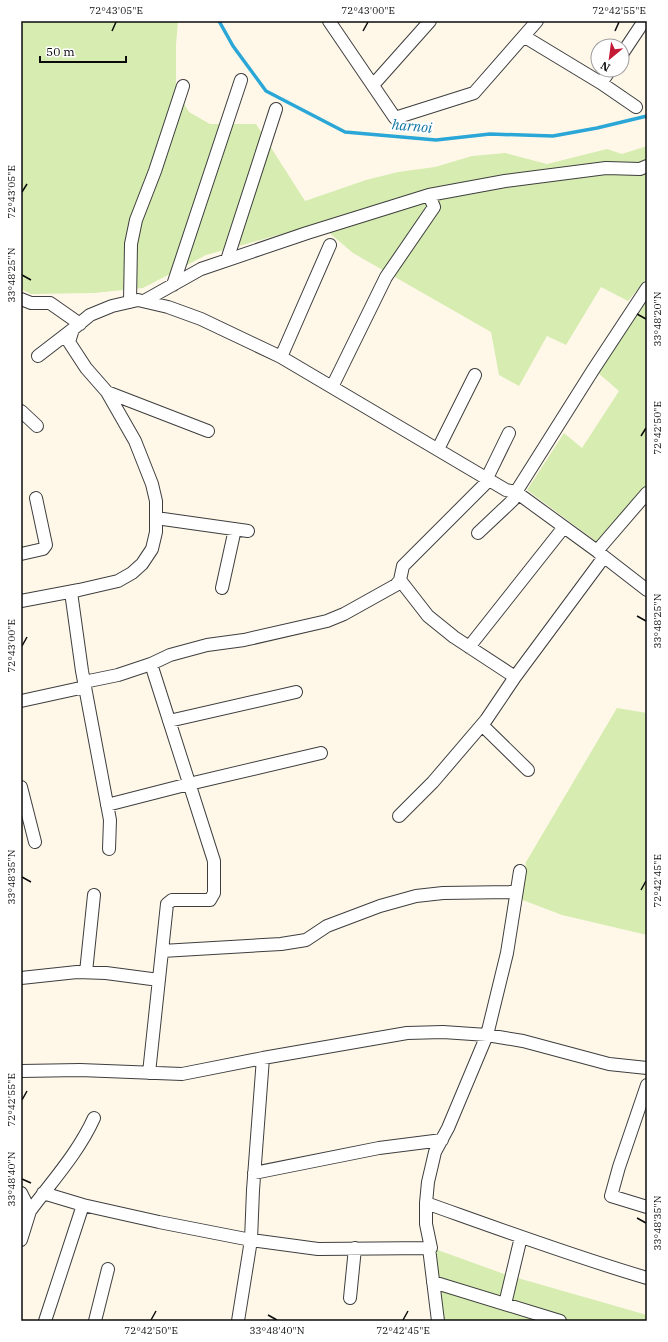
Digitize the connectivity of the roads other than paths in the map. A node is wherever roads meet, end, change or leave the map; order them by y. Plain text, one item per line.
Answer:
1 (330, 21) edge
2 (430, 21) edge
3 (537, 21) edge
4 (644, 21) edge
5 (525, 37) junction
6 (630, 42) edge
7 (604, 78) edge
8 (241, 80) dead end
9 (601, 83) junction
10 (373, 85) junction
11 (183, 86) dead end
12 (636, 107) dead end
13 (276, 109) dead end
14 (647, 166) edge
15 (429, 195) junction
16 (330, 245) dead end
17 (227, 260) junction
18 (173, 285) junction
19 (647, 288) edge
20 (21, 299) edge
21 (144, 301) junction
22 (130, 302) junction
23 (77, 326) junction
24 (38, 356) dead end
25 (281, 357) junction
26 (475, 375) dead end
27 (332, 387) junction
28 (107, 392) junction
29 (21, 411) edge
30 (37, 426) dead end
31 (208, 431) dead end
32 (509, 433) dead end
33 (438, 449) junction
34 (488, 479) junction
35 (516, 492) junction
36 (647, 494) edge
37 (36, 498) dead end
38 (156, 518) junction
39 (564, 527) junction
40 (235, 529) junction
41 (248, 531) dead end
42 (478, 533) dead end
43 (21, 554) edge
44 (601, 554) junction
45 (400, 580) junction
46 (222, 588) dead end
47 (647, 590) edge
48 (72, 592) junction
49 (21, 601) edge
50 (469, 647) junction
51 (151, 664) junction
52 (515, 677) junction
53 (84, 685) junction
54 (296, 692) dead end
55 (21, 701) edge
56 (169, 721) junction
57 (482, 725) junction
58 (321, 753) dead end
59 (528, 770) dead end
60 (189, 784) junction
61 (21, 787) edge
62 (107, 805) junction
63 (399, 816) dead end
64 (35, 842) dead end
65 (109, 849) dead end
66 (520, 871) dead end
67 (516, 892) junction
68 (94, 895) dead end
69 (162, 951) junction
70 (86, 972) junction
71 (21, 978) edge
72 (159, 980) junction
73 (487, 1036) junction
74 (263, 1058) junction
75 (647, 1068) edge
76 (21, 1071) edge
77 (149, 1073) junction
78 (647, 1085) edge
79 (94, 1118) dead end
80 (442, 1140) junction
81 (254, 1173) junction
82 (21, 1193) edge
83 (43, 1193) junction
84 (426, 1203) junction
85 (83, 1205) junction
86 (647, 1207) edge
87 (25, 1214) edge
88 (521, 1237) junction
89 (21, 1240) edge
90 (251, 1240) junction
91 (355, 1248) junction
92 (431, 1248) junction
93 (108, 1269) dead end
94 (647, 1278) edge
95 (433, 1282) junction
96 (350, 1298) dead end
97 (505, 1304) junction
98 (98, 1320) edge
99 (45, 1321) edge
100 (238, 1321) edge
101 (438, 1321) edge
102 (560, 1321) edge

1 - 10 street
2 - 10 street
3 - 5 street
4 - 6 street
5 - 9 street
5 - 10 street
7 - 9 street
8 - 18 street
9 - 12 street
11 - 22 street
13 - 17 street
14 - 15 street
15 - 17 street
15 - 27 street
16 - 25 street
17 - 18 street
18 - 21 street
19 - 35 street
20 - 23 street
21 - 22 street
21 - 25 street
22 - 23 street
23 - 24 street
23 - 28 street
25 - 27 street
26 - 33 street
27 - 33 street
28 - 31 street
28 - 38 street
29 - 30 street
32 - 34 street
33 - 34 street
34 - 35 street
34 - 45 street
35 - 39 street
35 - 42 street
36 - 44 street
37 - 43 street
38 - 40 street
38 - 48 street
39 - 44 street
39 - 50 street
40 - 41 street
40 - 46 street
44 - 47 street
44 - 52 street
45 - 50 street
45 - 51 street
48 - 49 street
48 - 53 street
50 - 52 street
51 - 53 street
51 - 56 street
52 - 57 street
53 - 55 street
53 - 62 street
54 - 56 street
56 - 60 street
57 - 59 street
57 - 63 street
58 - 60 street
60 - 62 street
60 - 69 street
61 - 64 street
62 - 65 street
66 - 67 street
67 - 69 street
67 - 73 street
68 - 70 street
69 - 72 street
70 - 71 street
70 - 72 street
72 - 77 street
73 - 74 street
73 - 75 street
73 - 80 street
74 - 77 street
74 - 81 street
76 - 77 street
78 - 86 street
79 - 83 street
80 - 81 street
80 - 84 street
81 - 90 street
82 - 87 street
83 - 85 street
83 - 87 street
84 - 88 street
84 - 92 street
85 - 90 street
85 - 99 street
87 - 89 street
88 - 94 street
88 - 97 street
90 - 91 street
90 - 100 street
91 - 92 street
91 - 96 street
92 - 95 street
93 - 98 street
95 - 97 street
95 - 101 street
97 - 102 street

